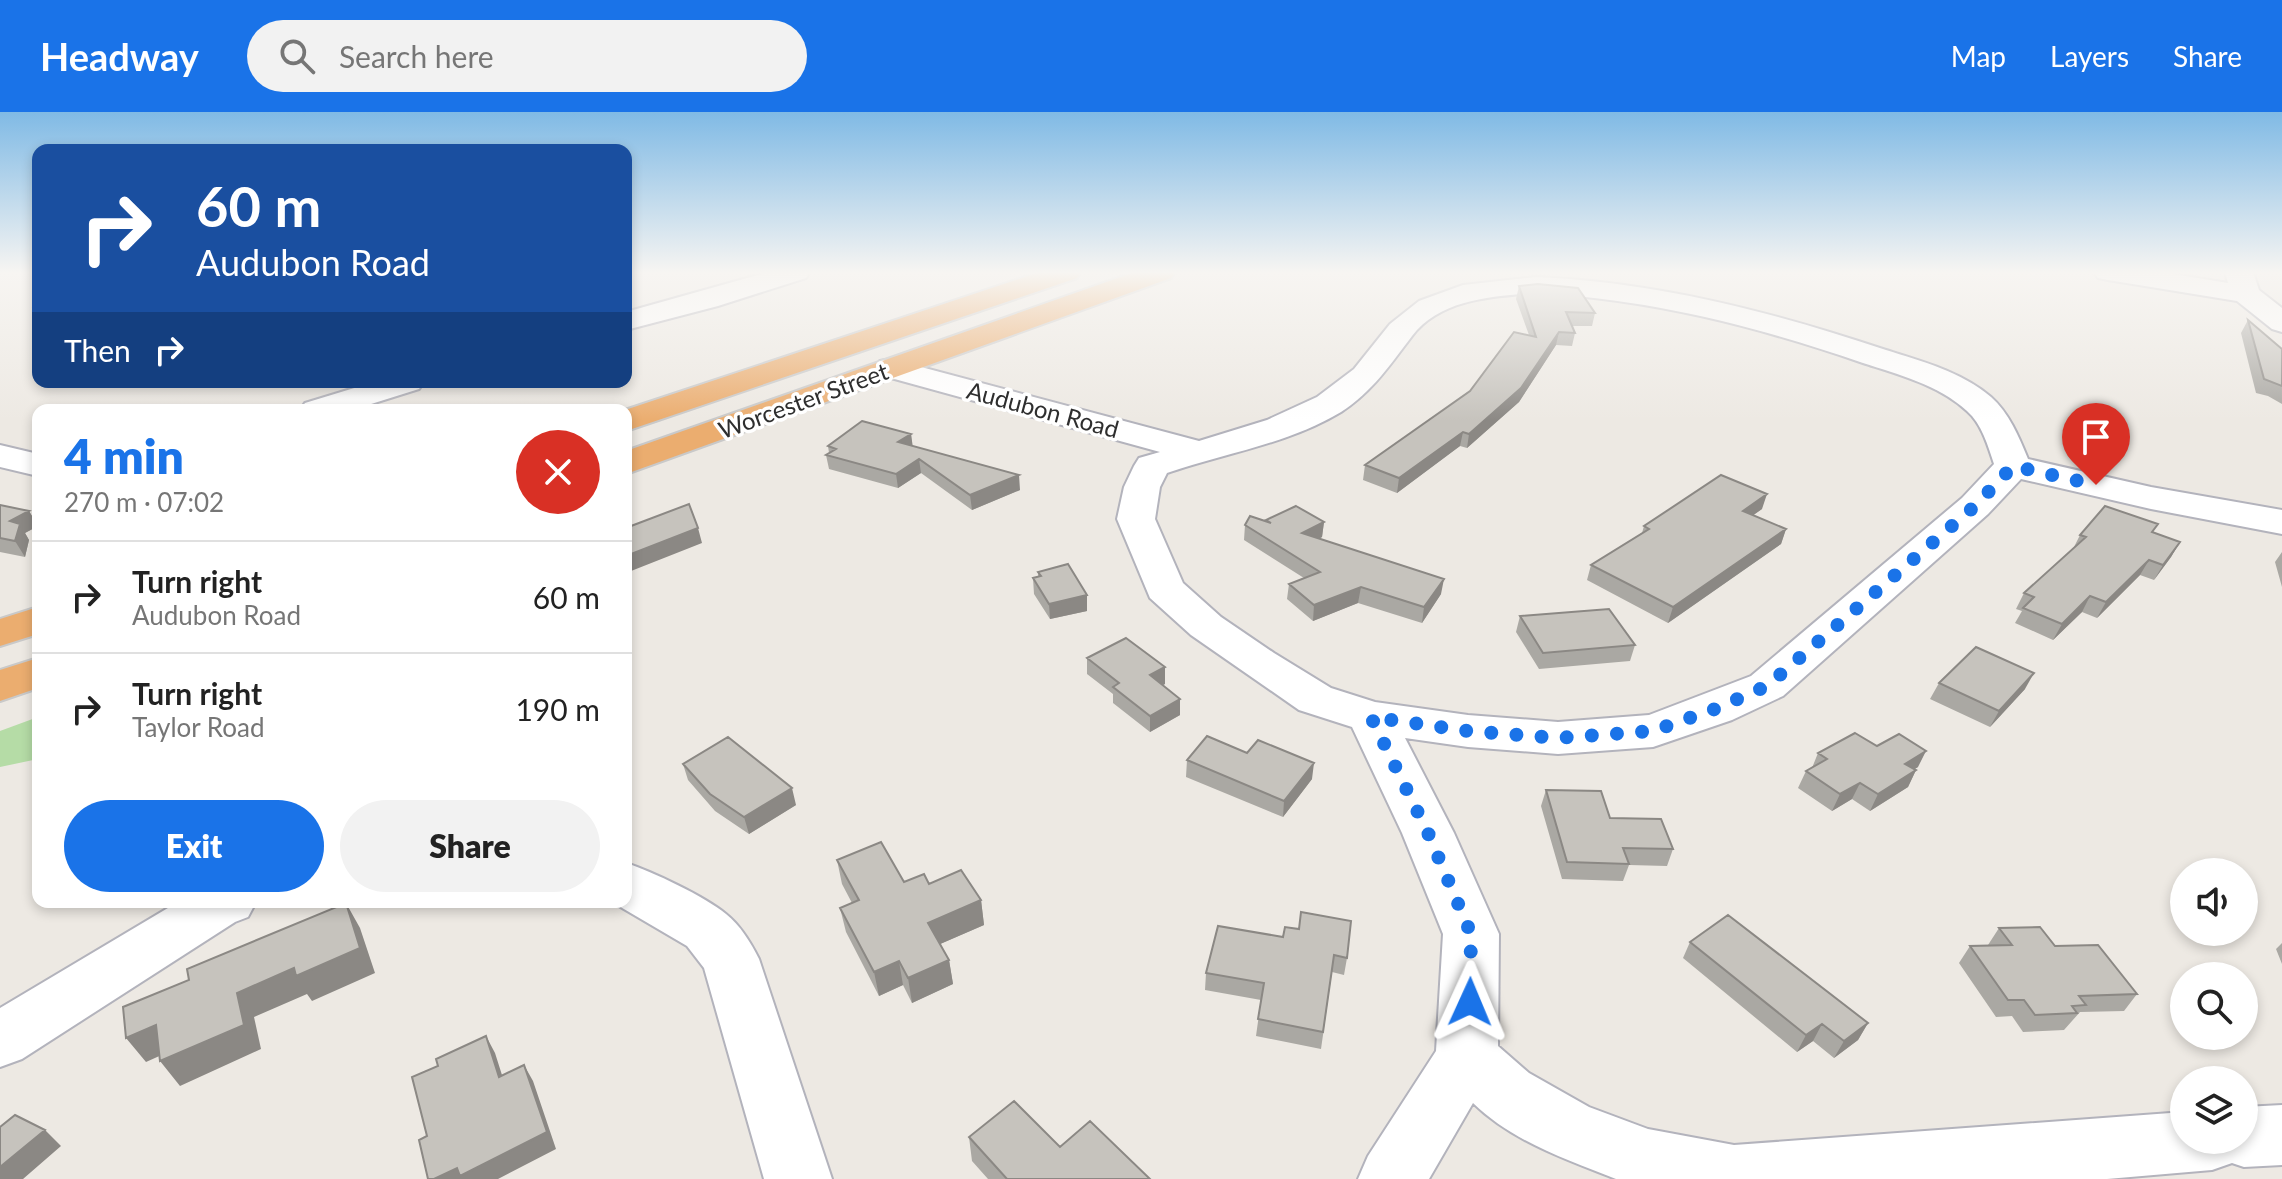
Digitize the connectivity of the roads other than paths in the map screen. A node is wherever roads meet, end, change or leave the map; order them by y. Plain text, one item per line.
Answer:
1 (937, 322) edge
2 (1021, 322) edge
3 (1410, 322) edge
4 (1754, 322) edge
5 (891, 368) junction
6 (855, 381) junction
7 (388, 388) edge
8 (336, 404) edge
9 (632, 439) edge
10 (1194, 450) junction
11 (0, 456) edge
12 (32, 464) edge
13 (1152, 466) junction
14 (2013, 466) junction
15 (2282, 522) edge
16 (32, 622) edge
17 (0, 633) edge
18 (32, 674) edge
19 (0, 686) edge
20 (1371, 717) junction
21 (632, 887) edge
22 (213, 908) edge
23 (0, 1040) edge
24 (1467, 1057) junction
25 (2282, 1135) edge
26 (2258, 1136) edge
27 (2170, 1143) edge
28 (1734, 1178) edge
29 (798, 1179) edge
30 (1392, 1179) edge

1 - 9 highway, Worcester Street
2 - 5 highway, Worcester Street
3 - 10 street
4 - 14 street
5 - 6 highway, Worcester Street
5 - 10 street, Audubon Road
6 - 9 highway, Worcester Street
6 - 13 street, Audubon Road
7 - 8 street
10 - 13 street
11 - 12 street
13 - 20 street
14 - 15 street
14 - 20 street
16 - 17 highway
18 - 19 highway
20 - 24 street
21 - 29 street
22 - 23 street
24 - 28 street
24 - 30 street
25 - 26 street
27 - 28 street

